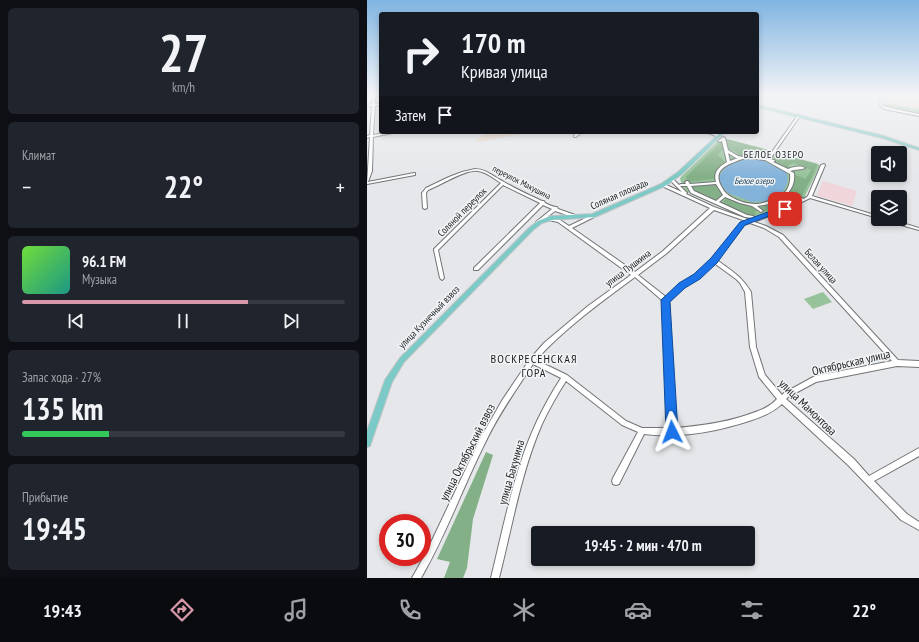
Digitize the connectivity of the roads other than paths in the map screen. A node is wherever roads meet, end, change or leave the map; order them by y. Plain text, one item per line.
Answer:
1 (372, 122) edge
2 (795, 122) edge
3 (823, 122) edge
4 (384, 134) edge
5 (578, 134) edge
6 (712, 134) edge
7 (372, 136) junction
8 (575, 136) dead end
9 (367, 137) edge
10 (723, 139) edge
11 (919, 149) edge
12 (730, 153) junction
13 (722, 156) dead end
14 (744, 157) junction
15 (772, 157) junction
16 (726, 164) junction
17 (823, 164) dead end
18 (803, 168) dead end
19 (789, 170) junction
20 (414, 174) dead end
21 (672, 180) junction
22 (716, 181) junction
23 (367, 182) edge
24 (503, 183) junction
25 (663, 184) junction
26 (788, 193) junction
27 (687, 195) junction
28 (726, 196) junction
29 (810, 197) junction
30 (802, 198) dead end
31 (543, 202) junction
32 (753, 205) junction
33 (717, 206) junction
34 (425, 208) dead end
35 (556, 208) junction
36 (761, 212) dead end
37 (871, 215) edge
38 (593, 216) junction
39 (583, 218) junction
40 (750, 219) junction
41 (546, 220) junction
42 (535, 225) junction
43 (907, 226) edge
44 (569, 228) junction
45 (919, 229) edge
46 (714, 260) junction
47 (476, 269) dead end
48 (634, 275) junction
49 (442, 278) dead end
50 (666, 300) junction
51 (532, 361) junction
52 (897, 363) junction
53 (919, 364) edge
54 (565, 377) junction
55 (782, 400) junction
56 (642, 431) junction
57 (672, 432) junction
58 (367, 443) edge
59 (919, 452) edge
60 (869, 480) junction
61 (616, 481) dead end
62 (919, 526) edge
63 (416, 578) edge
64 (495, 578) edge

1 - 7 street
2 - 15 street
3 - 11 main road
4 - 7 street
5 - 8 street
6 - 10 street
7 - 9 street
7 - 23 street
10 - 12 street
10 - 21 main road
12 - 13 street
12 - 14 street
12 - 16 street
14 - 15 street
14 - 16 street
15 - 19 street
16 - 22 street
17 - 29 street
18 - 19 street
19 - 26 street
20 - 23 street
21 - 25 main road
21 - 27 street
22 - 28 street
22 - 33 street
24 - 31 street, переулок Макушина
24 - 34 street, переулок Макушина
24 - 49 street, Соляной переулок
25 - 27 street
25 - 38 main road, Соляная площадь
26 - 30 street
26 - 32 street
27 - 33 street
28 - 32 street
28 - 33 street, улица Пушкина
29 - 37 street
29 - 40 street
31 - 35 street, переулок Макушина
31 - 47 street
32 - 36 street
33 - 40 street, Белая улица
33 - 48 street, улица Пушкина
35 - 39 street, переулок Макушина
35 - 42 street
38 - 39 main road, Соляная площадь
38 - 44 street
39 - 41 main road, Соляная площадь
40 - 46 street
40 - 52 street, Белая улица
41 - 42 main road, Соляная площадь
41 - 44 street
42 - 58 main road, улица Кузнечный взвоз
43 - 45 street
44 - 48 street
46 - 50 street
46 - 55 street, улица Мамонтова
48 - 50 street
48 - 51 street, улица Пушкина
50 - 57 street
51 - 54 street, Октябрьская улица
51 - 63 street, улица Октябрьский взвоз
52 - 53 street, Октябрьская улица
52 - 55 street, Октябрьская улица
54 - 56 street, Октябрьская улица
54 - 64 street, улица Бакунина
55 - 57 street, Октябрьская улица
55 - 60 street, улица Мамонтова
56 - 57 street, Октябрьская улица
56 - 61 street
59 - 60 street
60 - 62 street, улица Мамонтова

